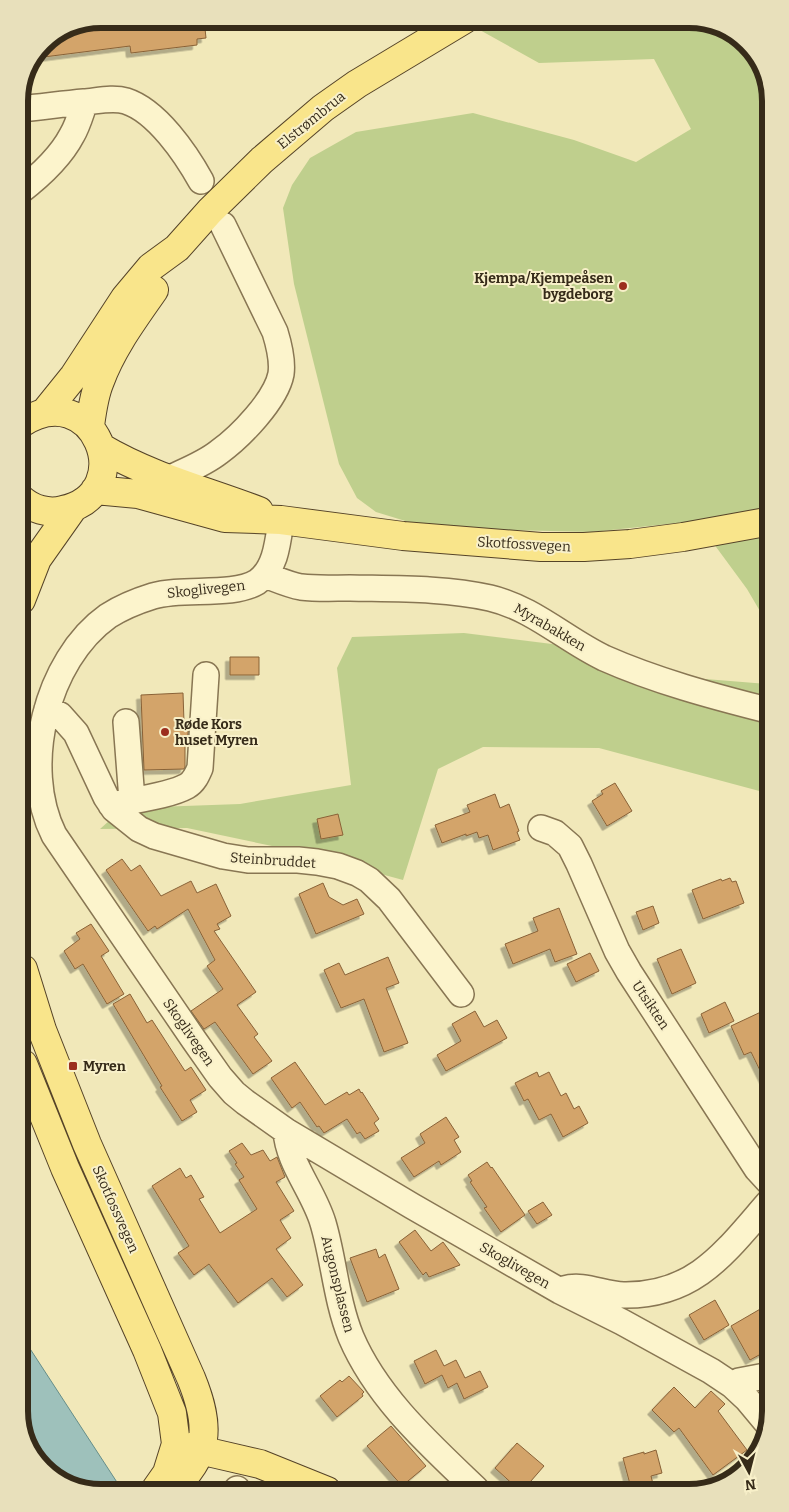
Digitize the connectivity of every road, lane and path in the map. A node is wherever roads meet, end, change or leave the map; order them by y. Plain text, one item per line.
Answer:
1 (451, 28) edge
2 (85, 102) junction
3 (28, 108) edge
4 (201, 181) dead end
5 (28, 185) edge
6 (223, 225) dead end
7 (177, 248) junction
8 (45, 412) junction
9 (28, 419) edge
10 (96, 437) junction
11 (168, 479) junction
12 (95, 490) junction
13 (28, 503) edge
14 (73, 508) junction
15 (281, 520) junction
16 (762, 523) edge
17 (265, 575) junction
18 (28, 581) edge
19 (206, 675) dead end
20 (47, 709) junction
21 (762, 709) edge
22 (126, 722) dead end
23 (116, 800) junction
24 (541, 828) dead end
25 (27, 982) edge
26 (461, 994) dead end
27 (27, 1075) edge
28 (286, 1132) junction
29 (762, 1174) edge
30 (762, 1210) edge
31 (560, 1291) junction
32 (762, 1377) edge
33 (732, 1385) junction
34 (761, 1416) edge
35 (188, 1447) junction
36 (159, 1484) edge
37 (178, 1484) edge
38 (309, 1484) edge
39 (471, 1484) edge

1 - 7 main road, Elstrømbrua
2 - 3 street
2 - 4 street
2 - 5 street
6 - 11 street
7 - 8 main road, Elstrømbrua
7 - 10 main road, Elstrømbrua
8 - 9 main road
8 - 10 main road, Skotfossvegen
10 - 11 main road, Skotfossvegen
10 - 12 main road, Elstrømbrua
11 - 15 main road, Skotfossvegen
12 - 14 main road
12 - 15 main road, Skotfossvegen
13 - 14 main road
14 - 18 main road
15 - 16 main road, Skotfossvegen
15 - 17 street, Skoglivegen
17 - 20 street, Skoglivegen
17 - 21 street, Myrabakken
19 - 23 street
20 - 23 street, Steinbruddet
20 - 28 street, Skoglivegen
22 - 23 street
23 - 26 street, Steinbruddet
24 - 29 street, Utsikten
25 - 35 main road, Skotfossvegen
27 - 35 main road
28 - 31 street, Skoglivegen
28 - 39 street, Augonsplassen
30 - 31 street
31 - 33 street, Skoglivegen
32 - 33 street
33 - 34 street, Skoglivegen
35 - 36 main road
35 - 37 main road
35 - 38 main road

